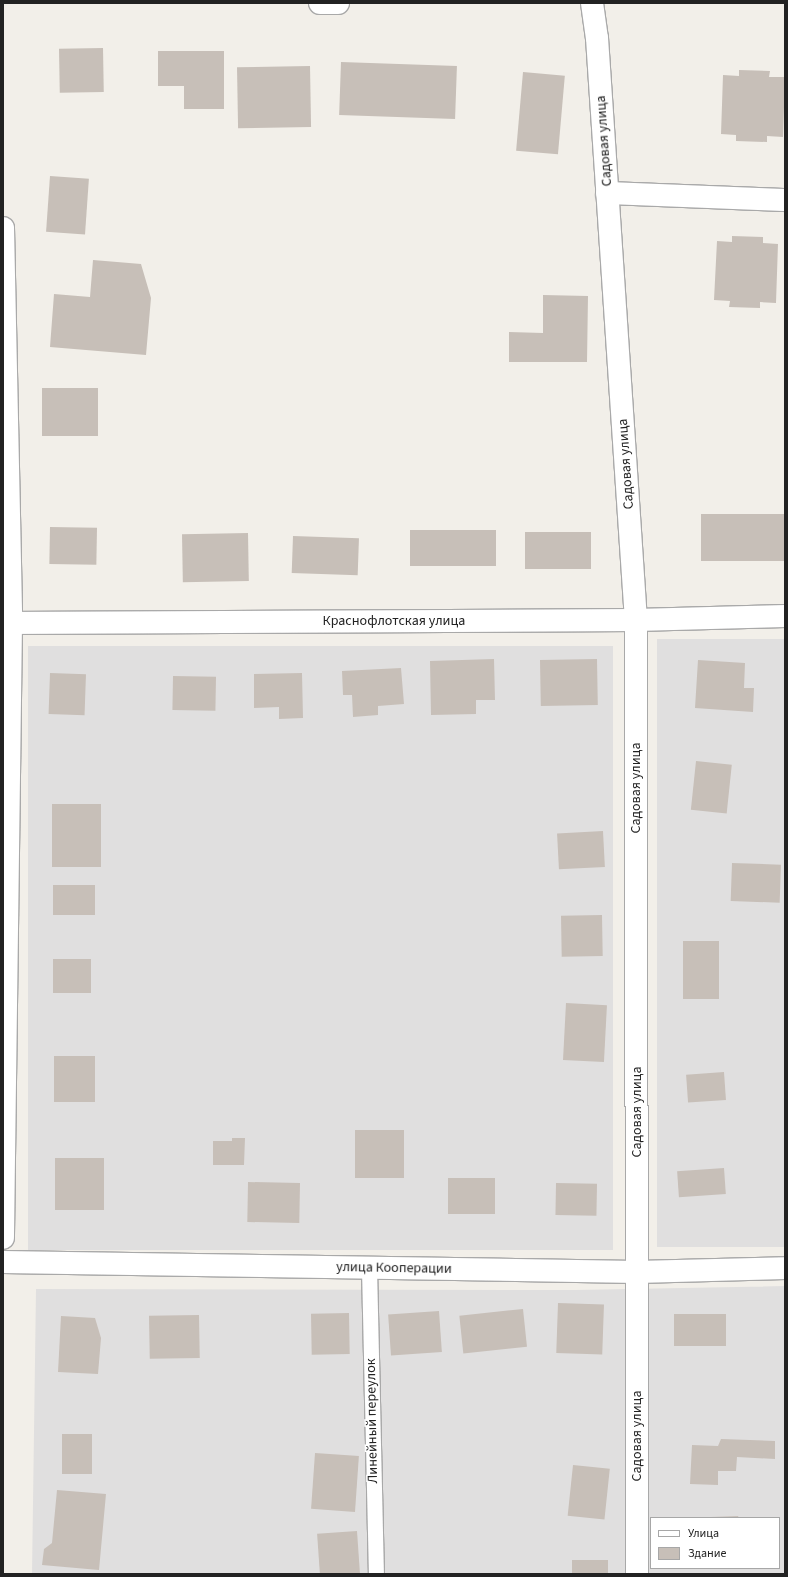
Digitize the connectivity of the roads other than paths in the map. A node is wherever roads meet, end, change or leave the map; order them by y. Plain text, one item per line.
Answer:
1 (320, 3) edge
2 (338, 3) edge
3 (592, 3) edge
4 (608, 193) junction
5 (785, 200) edge
6 (3, 228) edge
7 (785, 616) edge
8 (636, 620) junction
9 (7, 623) edge
10 (3, 1238) edge
11 (3, 1262) edge
12 (369, 1268) junction
13 (785, 1268) edge
14 (637, 1272) junction
15 (376, 1574) edge
16 (637, 1574) edge

1 - 2 street
3 - 4 street, Садовая улица
4 - 5 street
4 - 8 street, Садовая улица
6 - 9 street
7 - 8 street, Краснофлотская улица
8 - 9 street, Краснофлотская улица
8 - 14 street, Садовая улица
9 - 10 street
11 - 12 street, улица Кооперации
12 - 14 street, улица Кооперации
12 - 15 lane, Линейный переулок
13 - 14 street, улица Кооперации
14 - 16 street, Садовая улица

